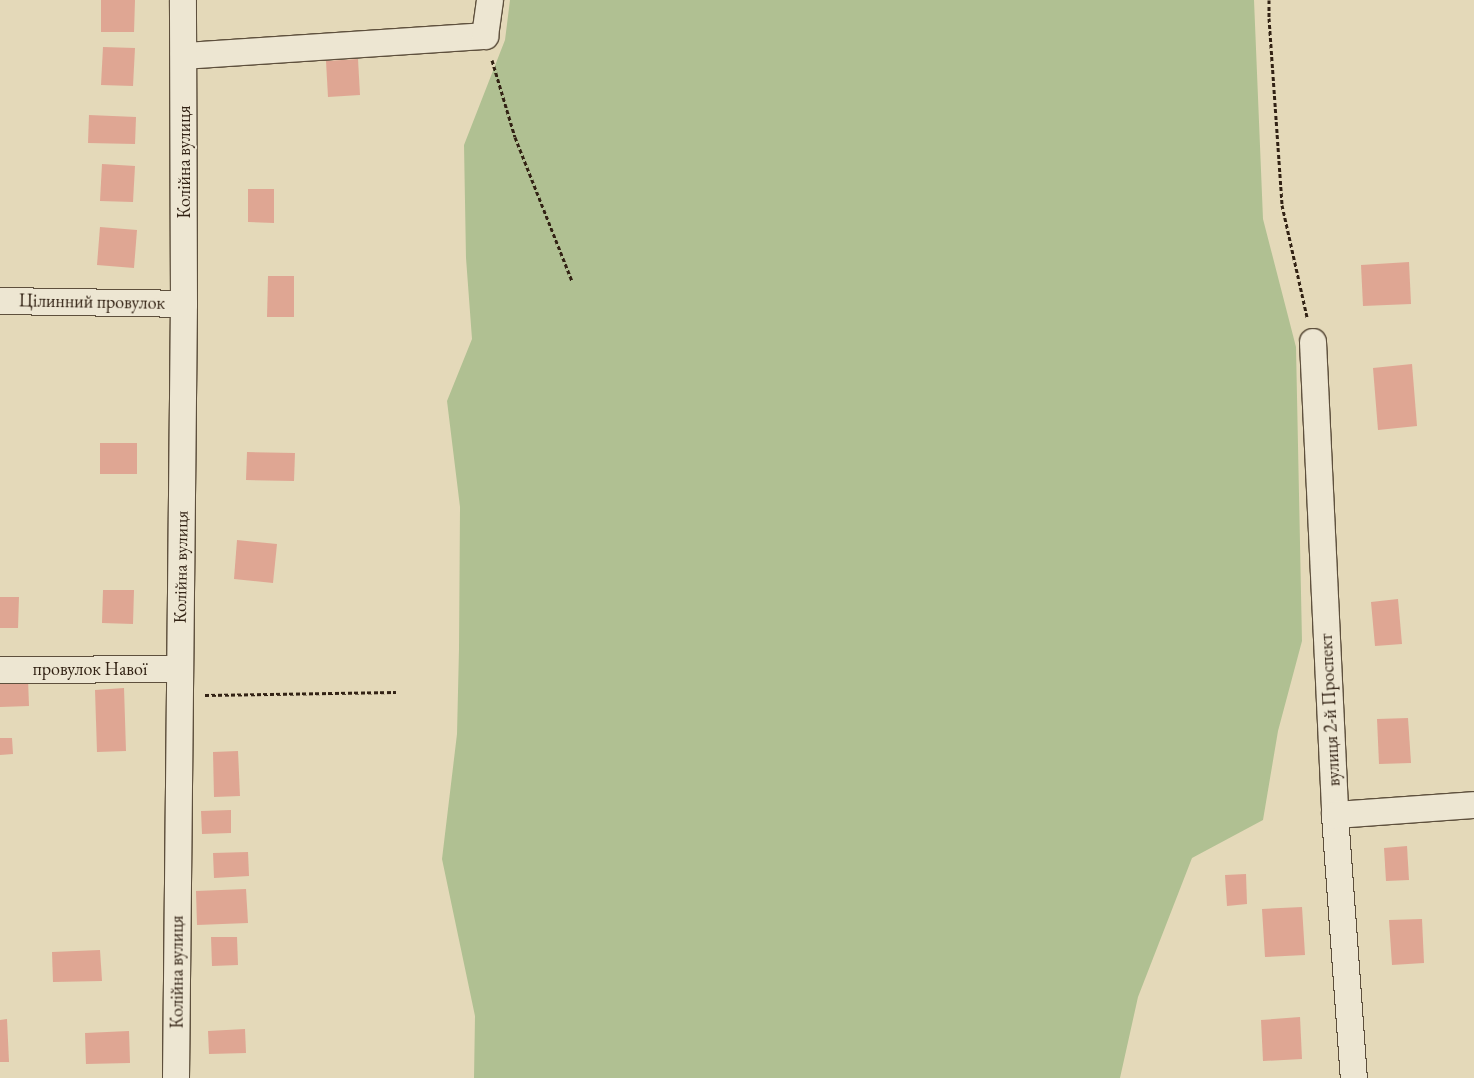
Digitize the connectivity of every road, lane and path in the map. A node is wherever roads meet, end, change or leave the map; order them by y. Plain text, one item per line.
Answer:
1 (183, 0) edge
2 (490, 0) edge
3 (1270, 0) edge
4 (485, 36) junction
5 (184, 56) junction
6 (572, 281) dead end
7 (0, 301) edge
8 (184, 304) junction
9 (1313, 342) joint
10 (180, 669) junction
11 (0, 670) edge
12 (396, 692) dead end
13 (179, 695) junction
14 (1474, 805) edge
15 (1335, 815) junction
16 (176, 1078) edge
17 (1354, 1078) edge

1 - 5 street, Колійна вулиця
2 - 4 street
3 - 9 path
4 - 5 street
4 - 6 path
5 - 8 street, Колійна вулиця
7 - 8 street, Цілинний провулок
8 - 10 street, Колійна вулиця
9 - 15 street, вулиця 2-й Проспект
10 - 11 street, провулок Навої
10 - 13 street, Колійна вулиця
12 - 13 path
13 - 16 street, Колійна вулиця
14 - 15 street
15 - 17 street, вулиця 2-й Проспект

